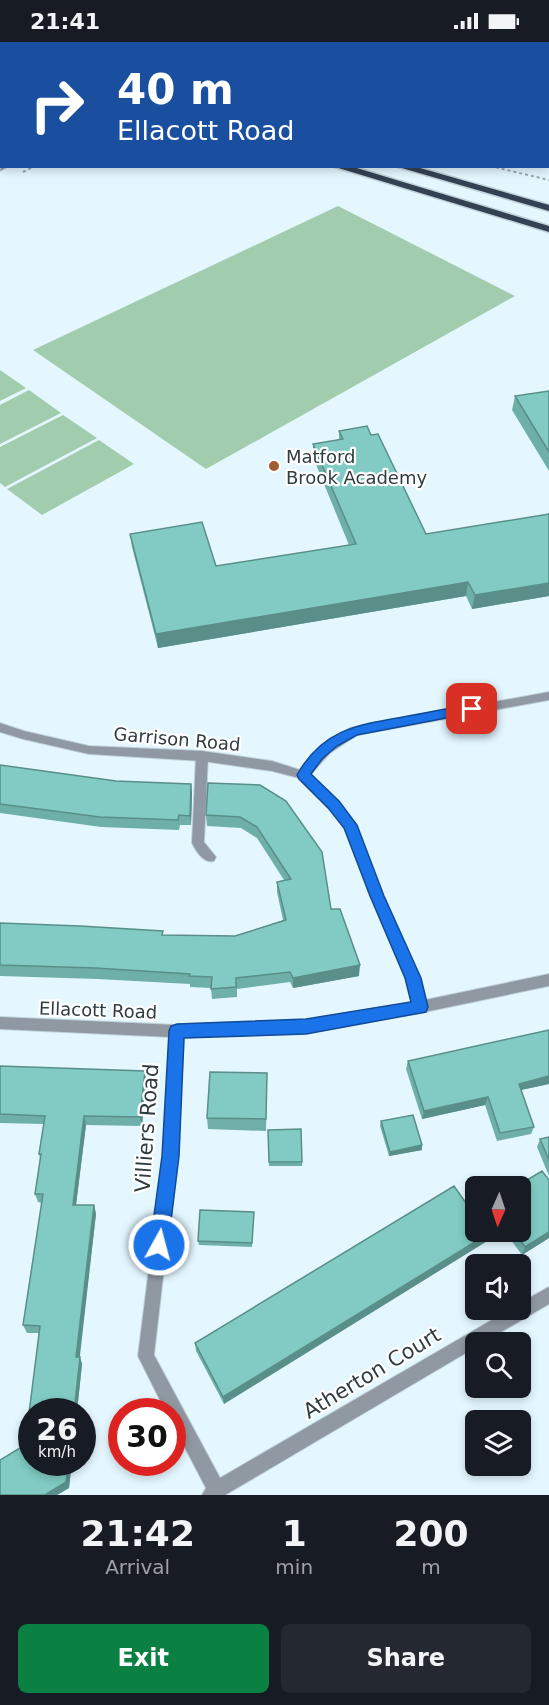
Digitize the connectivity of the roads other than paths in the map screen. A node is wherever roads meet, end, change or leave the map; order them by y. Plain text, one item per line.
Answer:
1 (344, 168) edge
2 (407, 168) edge
3 (549, 208) edge
4 (549, 229) edge
5 (549, 696) edge
6 (0, 728) edge
7 (202, 756) junction
8 (303, 775) junction
9 (210, 857) dead end
10 (549, 980) edge
11 (420, 1007) junction
12 (0, 1023) edge
13 (177, 1031) junction
14 (549, 1294) edge
15 (214, 1493) edge

1 - 4 highway
2 - 3 highway
5 - 8 street
6 - 7 street, Garrison Road
7 - 8 street, Garrison Road
7 - 9 street
8 - 11 street, Garrison Road
10 - 11 street, Ellacott Road
11 - 13 street, Ellacott Road
12 - 13 street, Ellacott Road
13 - 15 street, Villiers Road
14 - 15 street, Atherton Court

